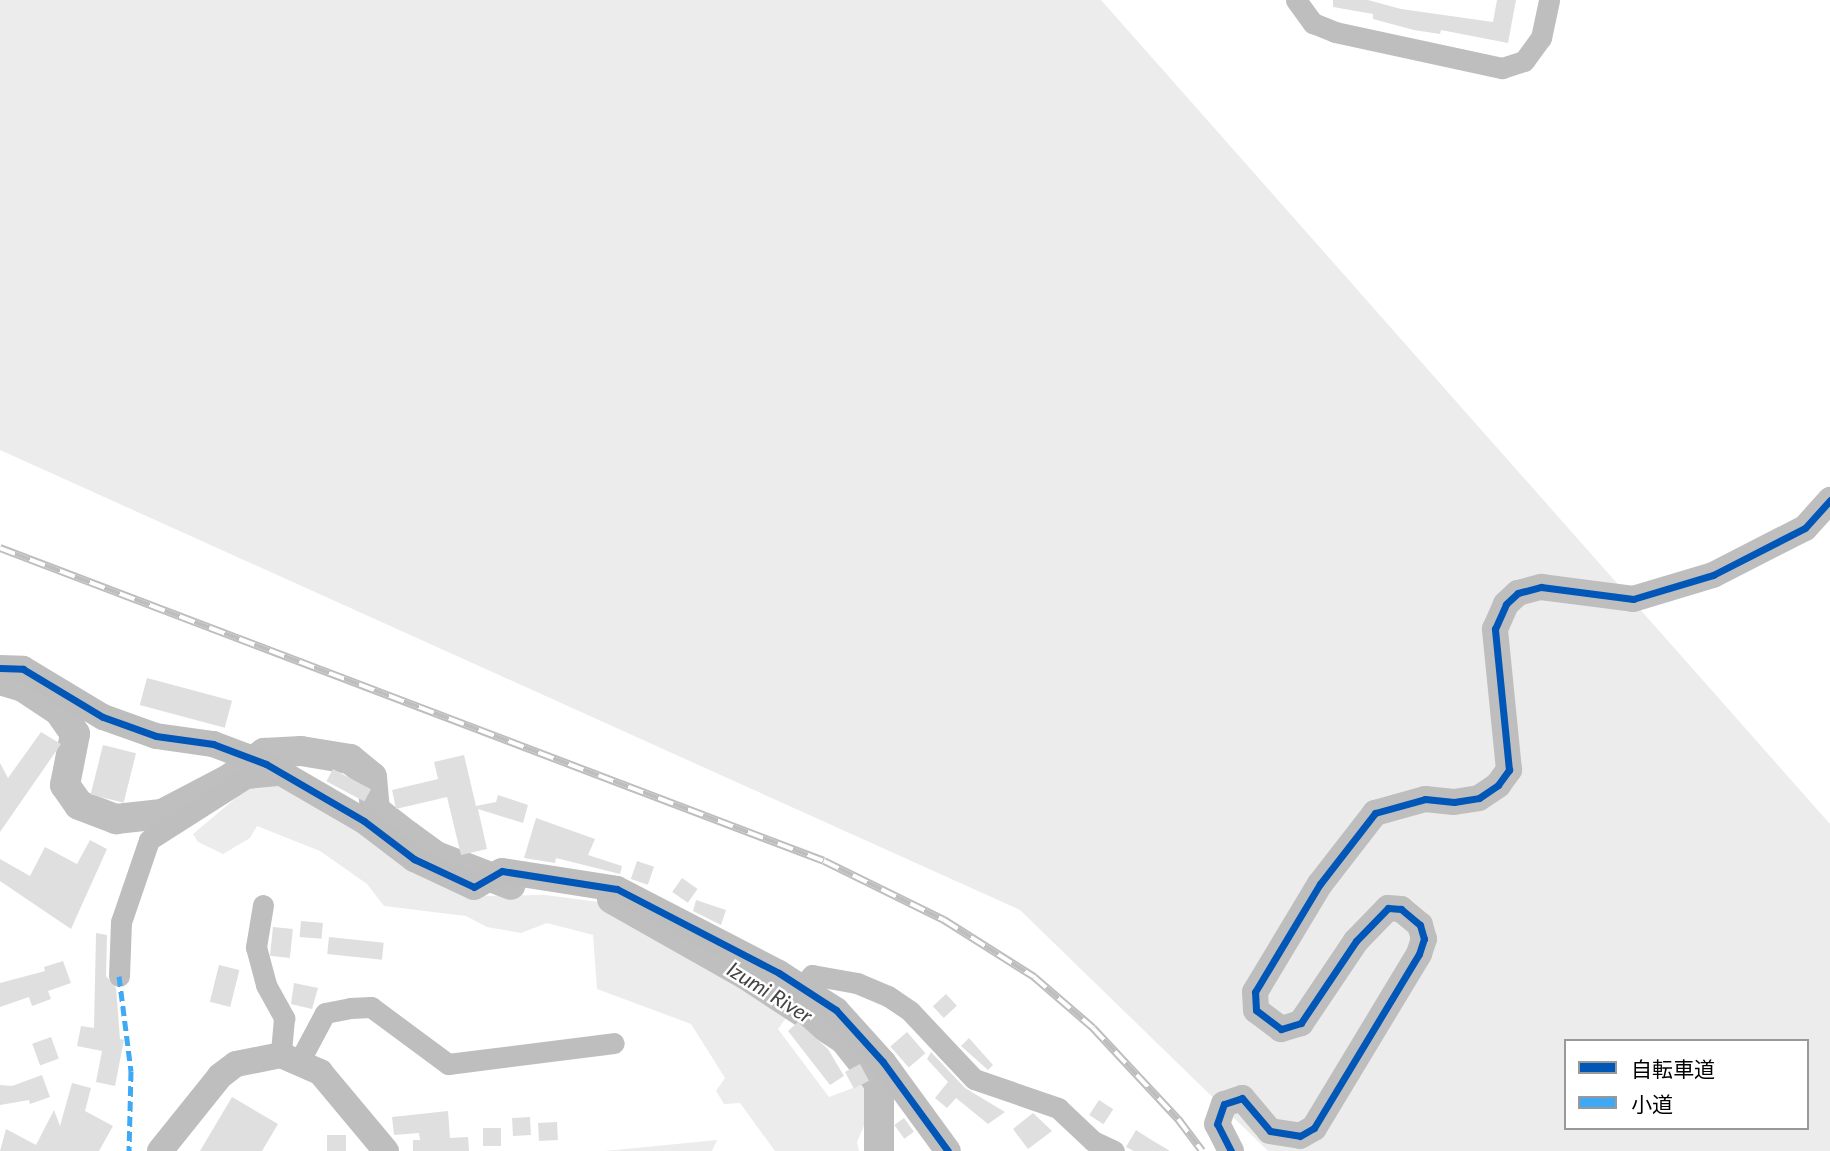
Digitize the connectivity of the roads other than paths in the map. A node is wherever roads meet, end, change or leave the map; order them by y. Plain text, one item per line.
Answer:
1 (1296, 0) edge
2 (1549, 0) edge
3 (1830, 500) edge
4 (0, 668) edge
5 (265, 764) junction
6 (263, 905) dead end
7 (119, 975) dead end
8 (801, 988) junction
9 (614, 1043) dead end
10 (291, 1058) junction
11 (160, 1151) edge
12 (386, 1151) edge
13 (948, 1151) edge
14 (1114, 1151) edge
15 (1231, 1151) edge

1 - 2 street
3 - 15 street
4 - 5 street
5 - 7 street
5 - 8 street
6 - 10 street
8 - 13 street
8 - 14 street
9 - 10 street
10 - 11 street
10 - 12 street

